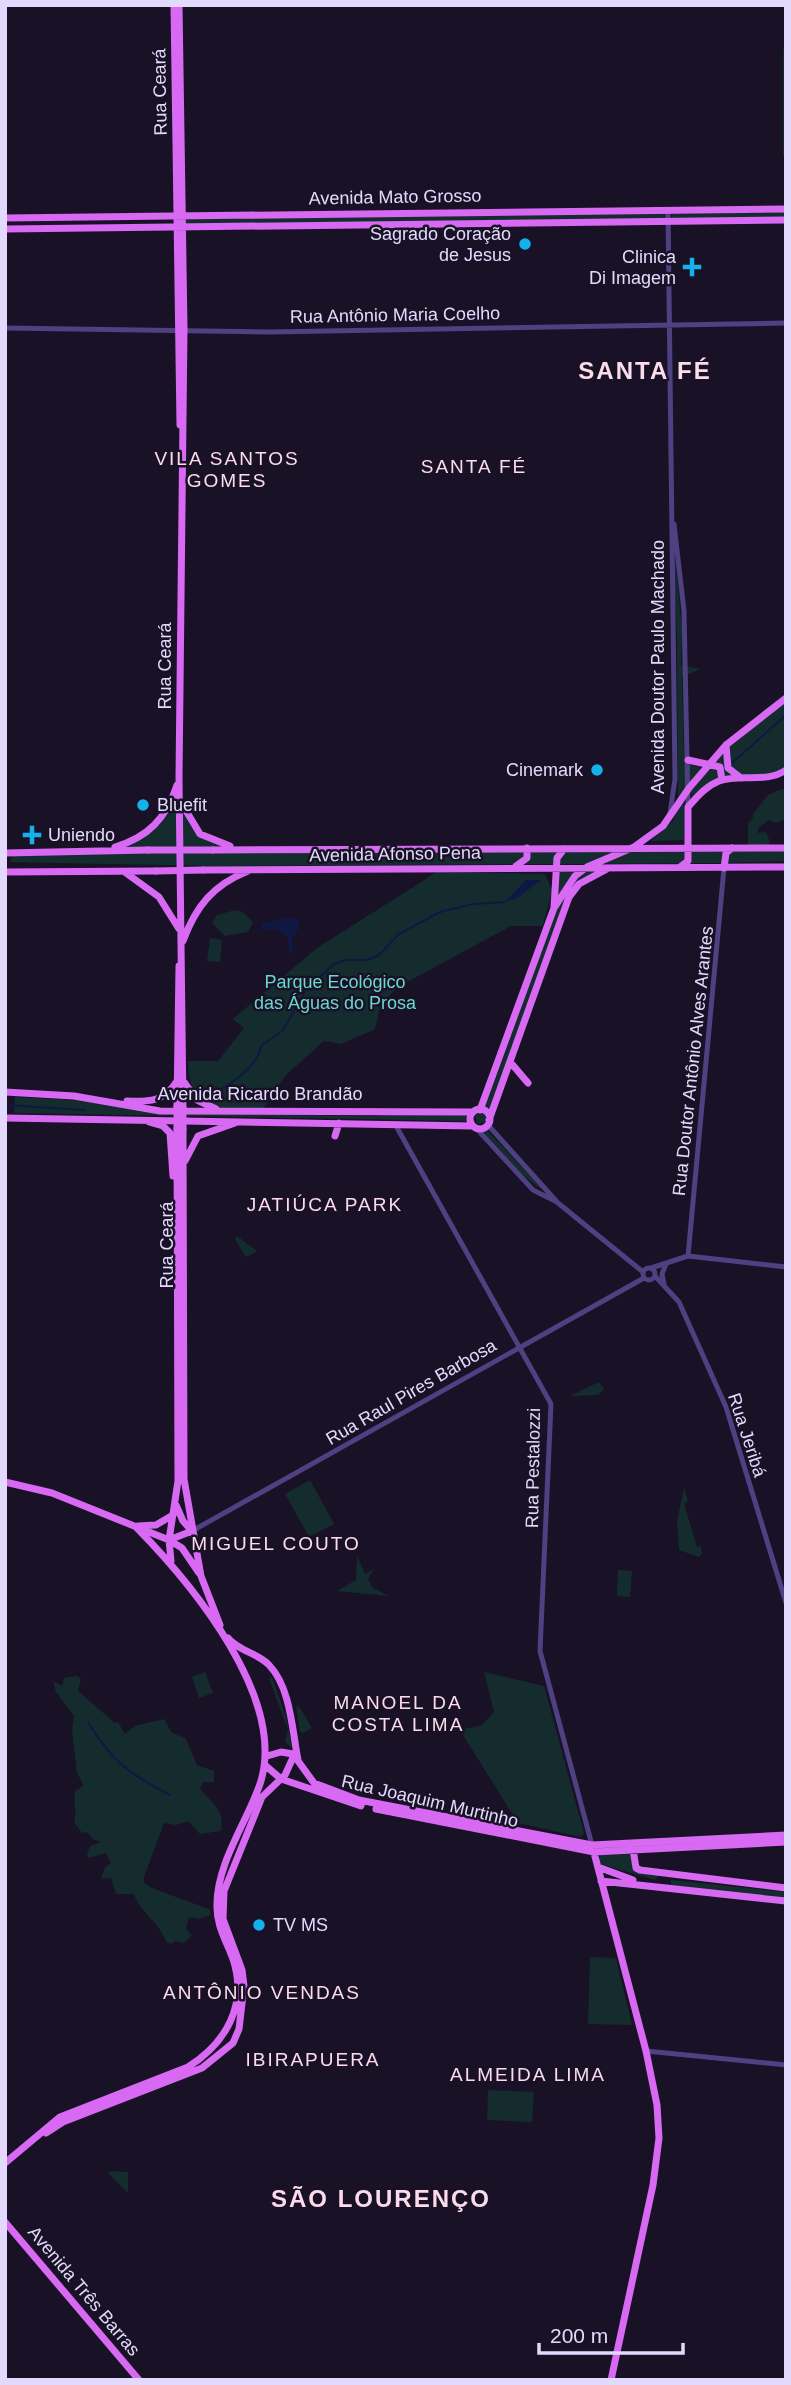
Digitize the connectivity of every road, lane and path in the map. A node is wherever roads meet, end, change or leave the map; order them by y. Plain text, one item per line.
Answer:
1 (176, 5) edge
2 (668, 210) junction
3 (785, 215) edge
4 (41, 217) junction
5 (155, 217) junction
6 (181, 217) junction
7 (5, 218) edge
8 (668, 222) junction
9 (146, 228) junction
10 (181, 228) junction
11 (5, 229) edge
12 (44, 229) junction
13 (786, 323) edge
14 (670, 325) junction
15 (5, 328) edge
16 (181, 329) junction
17 (672, 510) junction
18 (673, 634) junction
19 (686, 636) junction
20 (786, 698) edge
21 (726, 745) junction
22 (675, 748) junction
23 (688, 751) junction
24 (688, 760) junction
25 (710, 764) junction
26 (786, 770) edge
27 (179, 778) junction
28 (743, 778) junction
29 (722, 780) junction
30 (689, 788) junction
31 (180, 800) junction
32 (688, 807) junction
33 (666, 822) junction
34 (527, 848) junction
35 (634, 848) junction
36 (690, 848) junction
37 (732, 848) junction
38 (786, 848) edge
39 (565, 849) junction
40 (106, 850) junction
41 (248, 850) junction
42 (5, 853) edge
43 (587, 867) junction
44 (611, 867) junction
45 (679, 867) junction
46 (786, 867) edge
47 (538, 868) junction
48 (556, 868) junction
49 (724, 868) junction
50 (252, 869) junction
51 (506, 869) junction
52 (122, 871) junction
53 (5, 872) edge
54 (554, 891) junction
55 (554, 908) junction
56 (180, 933) junction
57 (181, 946) junction
58 (511, 1063) junction
59 (180, 1081) junction
60 (528, 1083) dead end
61 (5, 1092) edge
62 (100, 1099) junction
63 (227, 1111) junction
64 (373, 1111) junction
65 (476, 1111) junction
66 (5, 1118) edge
67 (121, 1119) junction
68 (242, 1121) junction
69 (489, 1122) junction
70 (339, 1123) junction
71 (395, 1124) junction
72 (474, 1127) junction
73 (180, 1129) junction
74 (335, 1136) dead end
75 (183, 1165) junction
76 (177, 1196) junction
77 (558, 1203) junction
78 (688, 1256) junction
79 (664, 1265) junction
80 (786, 1267) edge
81 (646, 1271) junction
82 (654, 1277) junction
83 (663, 1286) junction
84 (520, 1346) junction
85 (5, 1482) edge
86 (176, 1502) junction
87 (173, 1515) junction
88 (135, 1526) junction
89 (192, 1531) junction
90 (169, 1540) junction
91 (171, 1562) junction
92 (201, 1576) junction
93 (786, 1603) edge
94 (296, 1755) junction
95 (267, 1756) junction
96 (266, 1766) junction
97 (281, 1779) junction
98 (786, 1835) edge
99 (786, 1842) edge
100 (593, 1848) junction
101 (632, 1848) junction
102 (598, 1867) junction
103 (666, 1874) junction
104 (601, 1881) junction
105 (641, 1883) junction
106 (654, 1885) junction
107 (786, 1888) edge
108 (786, 1901) edge
109 (231, 2024) junction
110 (233, 2043) junction
111 (646, 2051) junction
112 (786, 2065) edge
113 (5, 2163) edge
114 (5, 2169) edge
115 (5, 2222) edge
116 (139, 2380) edge
117 (611, 2380) edge

1 - 6 main road, Rua Ceará
2 - 3 main road, Avenida Mato Grosso
2 - 6 main road, Avenida Mato Grosso
2 - 8 street
3 - 8 main road, Avenida Mato Grosso
4 - 5 main road, Avenida Mato Grosso
4 - 7 main road, Avenida Mato Grosso
4 - 12 main road
5 - 6 main road, Avenida Mato Grosso
5 - 9 main road
6 - 10 main road, Rua Ceará
8 - 10 main road, Avenida Mato Grosso
8 - 14 street
9 - 10 main road, Avenida Mato Grosso
9 - 12 main road, Avenida Mato Grosso
10 - 16 main road, Rua Ceará
11 - 12 main road, Avenida Mato Grosso
13 - 14 street, Rua Antônio Maria Coelho
14 - 16 street, Rua Antônio Maria Coelho
14 - 17 street
15 - 16 street, Rua Antônio Maria Coelho
16 - 27 main road, Rua Ceará
17 - 18 street, Avenida Doutor Paulo Machado
17 - 19 street, Avenida Doutor Paulo Machado
18 - 19 street
18 - 22 street, Avenida Doutor Paulo Machado
19 - 23 street, Avenida Doutor Paulo Machado
20 - 21 main road
21 - 25 main road
21 - 28 main road
22 - 23 street
22 - 33 street, Avenida Doutor Paulo Machado
23 - 24 street, Avenida Doutor Paulo Machado
24 - 25 main road
24 - 30 street, Avenida Doutor Paulo Machado
25 - 29 main road
25 - 30 main road
26 - 28 main road
27 - 31 main road, Rua Ceará
27 - 40 main road
28 - 29 main road
29 - 32 main road
30 - 32 street, Avenida Doutor Paulo Machado
30 - 33 main road
31 - 41 main road
31 - 56 main road, Rua Ceará
32 - 36 main road
33 - 35 main road
34 - 39 main road, Avenida Afonso Pena
34 - 41 main road, Avenida Afonso Pena
34 - 51 main road
35 - 36 main road, Avenida Afonso Pena
35 - 39 main road, Avenida Afonso Pena
35 - 43 main road
36 - 37 main road, Avenida Afonso Pena
36 - 45 main road
37 - 38 main road, Avenida Afonso Pena
37 - 49 main road
39 - 48 main road
40 - 41 main road, Avenida Afonso Pena, bridge
40 - 42 main road, Avenida Afonso Pena
43 - 44 main road, Avenida Afonso Pena
43 - 48 main road, Avenida Afonso Pena
43 - 55 main road
44 - 45 main road, Avenida Afonso Pena
44 - 58 main road
45 - 49 main road, Avenida Afonso Pena
46 - 49 main road, Avenida Afonso Pena
47 - 48 main road, Avenida Afonso Pena
47 - 51 main road, Avenida Afonso Pena
47 - 54 main road
48 - 54 main road
49 - 78 street, Rua Doutor Antônio Alves Arantes
50 - 51 main road, Avenida Afonso Pena
50 - 52 main road, Avenida Afonso Pena, bridge
50 - 57 main road
52 - 53 main road, Avenida Afonso Pena
52 - 56 main road
54 - 55 main road
55 - 65 main road
56 - 57 main road, Rua Ceará
57 - 59 main road, Rua Ceará
58 - 60 main road
58 - 69 main road
59 - 62 main road
59 - 63 main road
59 - 73 main road, Rua Ceará, bridge
61 - 62 main road, Avenida Ricardo Brandão
62 - 63 main road, Avenida Ricardo Brandão
63 - 64 main road, Avenida Ricardo Brandão
64 - 65 main road, Avenida Ricardo Brandão
64 - 71 main road
65 - 69 main road
65 - 72 main road
66 - 67 main road, Avenida Ricardo Brandão
67 - 68 main road, Avenida Ricardo Brandão
67 - 76 main road
68 - 70 main road, Avenida Ricardo Brandão
68 - 75 main road
69 - 72 main road, Avenida Ricardo Brandão
69 - 77 street
70 - 71 main road, Avenida Ricardo Brandão
70 - 74 main road
71 - 72 main road, Avenida Ricardo Brandão
71 - 84 street, Rua Pestalozzi
72 - 77 street
73 - 75 main road, Rua Ceará
73 - 76 main road, Rua Ceará
75 - 89 main road, Rua Ceará
76 - 86 main road, Rua Ceará
77 - 81 street
78 - 79 street, Rua Raul Pires Barbosa
78 - 80 street, Rua Raul Pires Barbosa
79 - 81 street, Rua Raul Pires Barbosa
79 - 82 street, Rua Raul Pires Barbosa
79 - 83 street
81 - 82 street
81 - 82 street
81 - 84 street, Rua Raul Pires Barbosa
82 - 83 street
83 - 93 street, Rua Jeribá
84 - 89 street, Rua Raul Pires Barbosa
84 - 100 street, Rua Pestalozzi
85 - 88 main road
86 - 87 main road, Rua Ceará
86 - 89 main road
87 - 88 main road
87 - 90 main road, Rua Ceará
88 - 90 main road
88 - 91 main road
89 - 90 main road
89 - 92 main road, Rua Ceará
90 - 91 main road
90 - 92 main road
91 - 95 main road
92 - 94 main road
94 - 95 main road
94 - 97 main road
94 - 100 main road, Rua Joaquim Murtinho
95 - 96 main road
96 - 97 main road, Rua Joaquim Murtinho
96 - 109 main road
97 - 100 main road, Rua Joaquim Murtinho
97 - 110 main road
98 - 101 main road
99 - 101 main road
100 - 101 main road
100 - 102 main road
101 - 103 main road
102 - 104 main road
102 - 105 main road
103 - 106 main road
103 - 107 main road
104 - 105 main road
104 - 111 main road
105 - 106 main road
106 - 108 main road
109 - 110 main road
109 - 113 main road
110 - 114 main road
111 - 112 street
111 - 117 main road
115 - 116 main road, Avenida Três Barras

